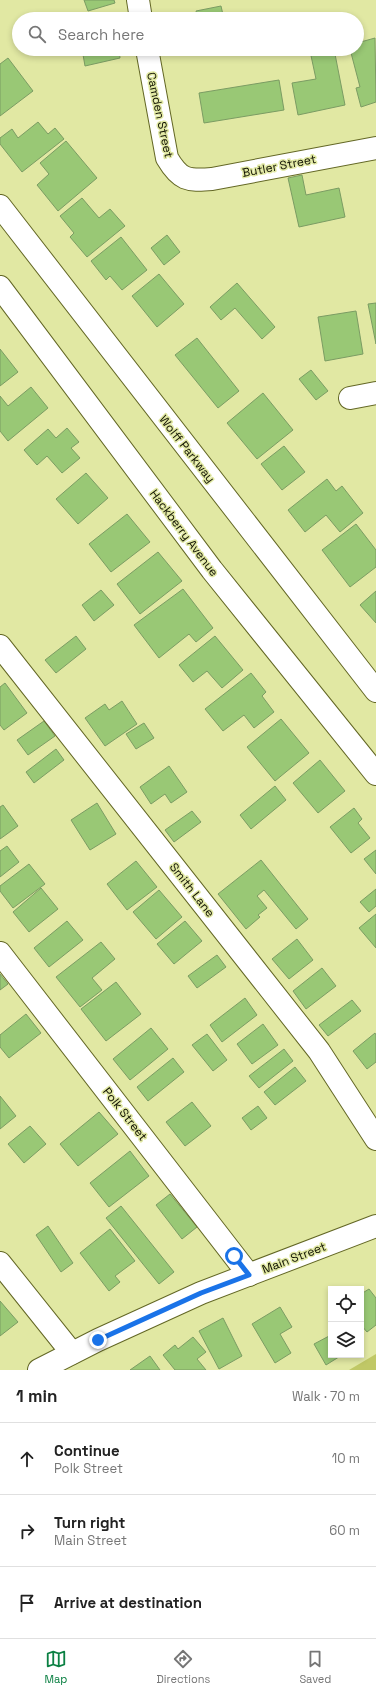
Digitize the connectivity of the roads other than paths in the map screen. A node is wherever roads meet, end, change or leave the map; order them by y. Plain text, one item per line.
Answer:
1 (138, 0) edge
2 (140, 12) edge
3 (148, 56) edge
4 (376, 148) edge
5 (182, 176) joint
6 (0, 206) edge
7 (0, 286) edge
8 (376, 393) edge
9 (350, 398) dead end
10 (0, 646) edge
11 (376, 691) edge
12 (376, 774) edge
13 (0, 953) edge
14 (376, 1139) edge
15 (376, 1226) edge
16 (0, 1263) edge
17 (249, 1275) junction
18 (72, 1353) junction
19 (38, 1370) edge

1 - 2 street
3 - 5 street, Camden Street
4 - 5 street, Butler Street
6 - 11 street, Wolff Parkway
7 - 12 street, Hackberry Avenue
8 - 9 street
10 - 14 street, Smith Lane
13 - 17 street, Polk Street
15 - 17 street, Main Street
16 - 18 street
17 - 18 street, Main Street
18 - 19 street, Main Street

